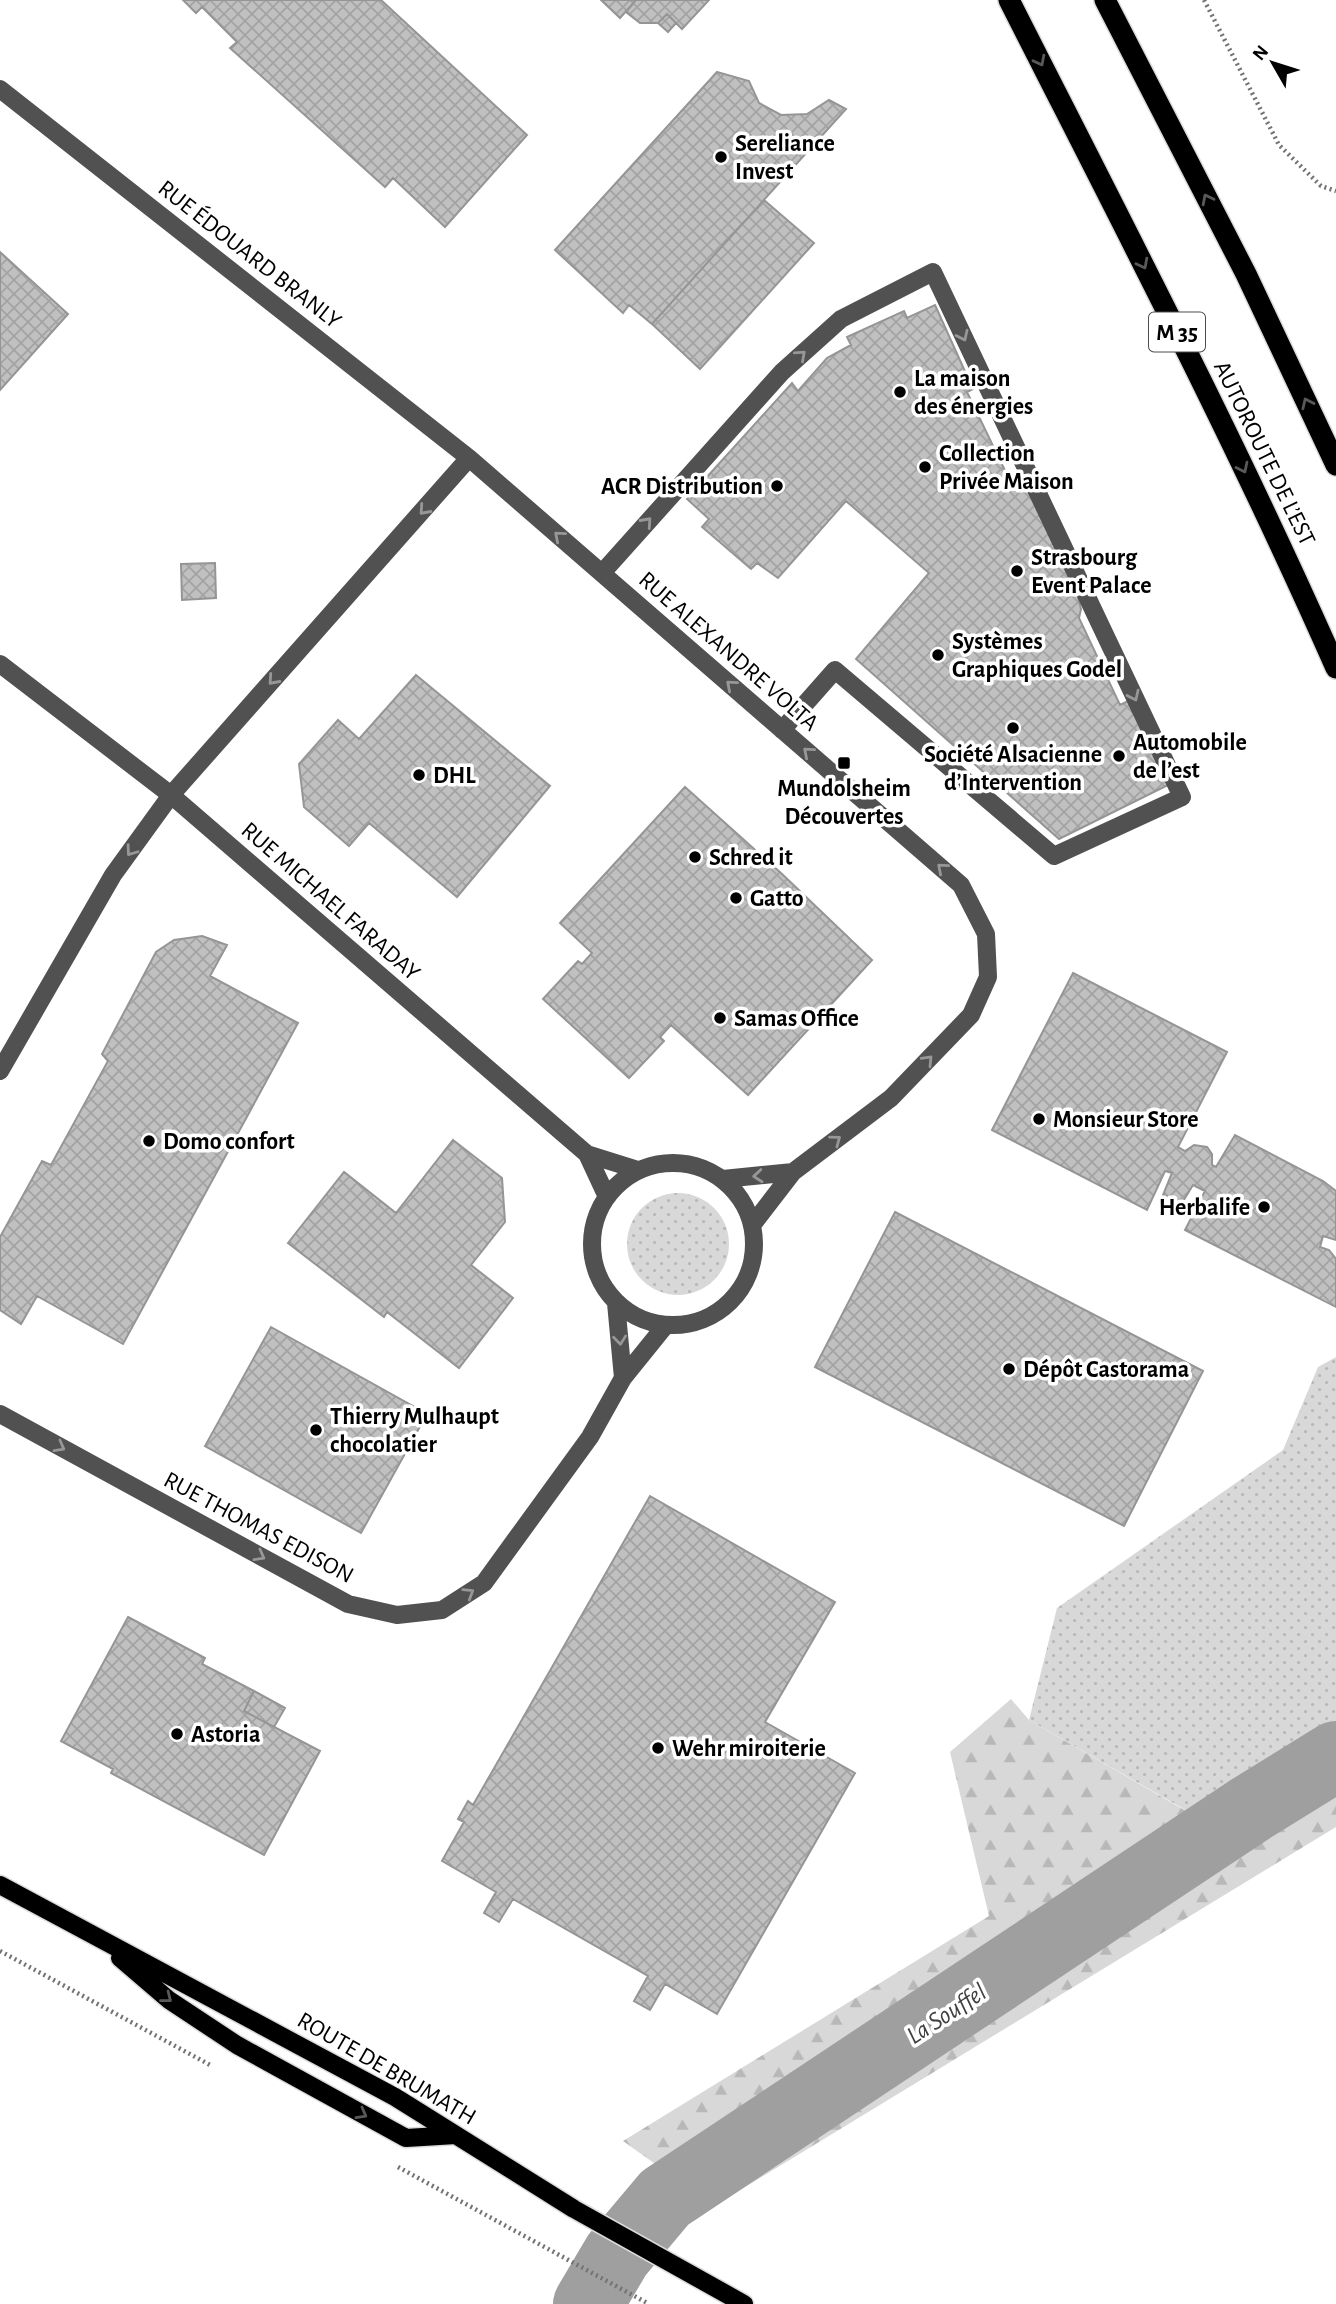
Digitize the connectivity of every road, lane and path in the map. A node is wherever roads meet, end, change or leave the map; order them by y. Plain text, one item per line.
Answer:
1 (1009, 0) edge
2 (1105, 0) edge
3 (1204, 0) edge
4 (0, 89) edge
5 (1336, 191) edge
6 (469, 458) junction
7 (1336, 465) edge
8 (601, 573) junction
9 (0, 664) edge
10 (1336, 668) edge
11 (782, 730) junction
12 (171, 795) junction
13 (0, 1071) edge
14 (587, 1154) junction
15 (638, 1170) junction
16 (793, 1172) junction
17 (723, 1179) junction
18 (607, 1197) junction
19 (753, 1224) junction
20 (616, 1303) junction
21 (665, 1326) junction
22 (623, 1378) junction
23 (0, 1414) edge
24 (0, 1885) edge
25 (96, 1938) junction
26 (456, 2135) junction
27 (550, 2249) dead end
28 (648, 2303) edge
29 (744, 2304) edge

1 -> 10 highway, AUTOROUTE DE L’EST / M 35
7 -> 2 highway
3 - 5 path
4 - 6 street, RUE ÉDOUARD BRANLY
8 -> 6 street, RUE ALEXANDRE VOLTA
6 -> 12 street
11 -> 8 street, RUE ALEXANDRE VOLTA
8 -> 11 street
9 - 12 street, RUE MICHAEL FARADAY
16 -> 11 street, RUE ALEXANDRE VOLTA
12 -> 13 street
12 - 14 street, RUE MICHAEL FARADAY
14 - 15 street
14 - 18 street, RUE MICHAEL FARADAY
15 - 17 street
15 - 18 street
16 -> 17 street
16 - 19 street, RUE ALEXANDRE VOLTA
17 - 19 street
18 - 20 street
19 - 21 street
20 - 21 street
20 -> 22 street
21 - 22 street, RUE THOMAS EDISON
23 -> 22 street, RUE THOMAS EDISON
24 - 25 main road, ROUTE DE BRUMATH
25 - 26 main road, ROUTE DE BRUMATH
25 -> 26 main road
26 - 29 main road, ROUTE DE BRUMATH
27 - 28 path

